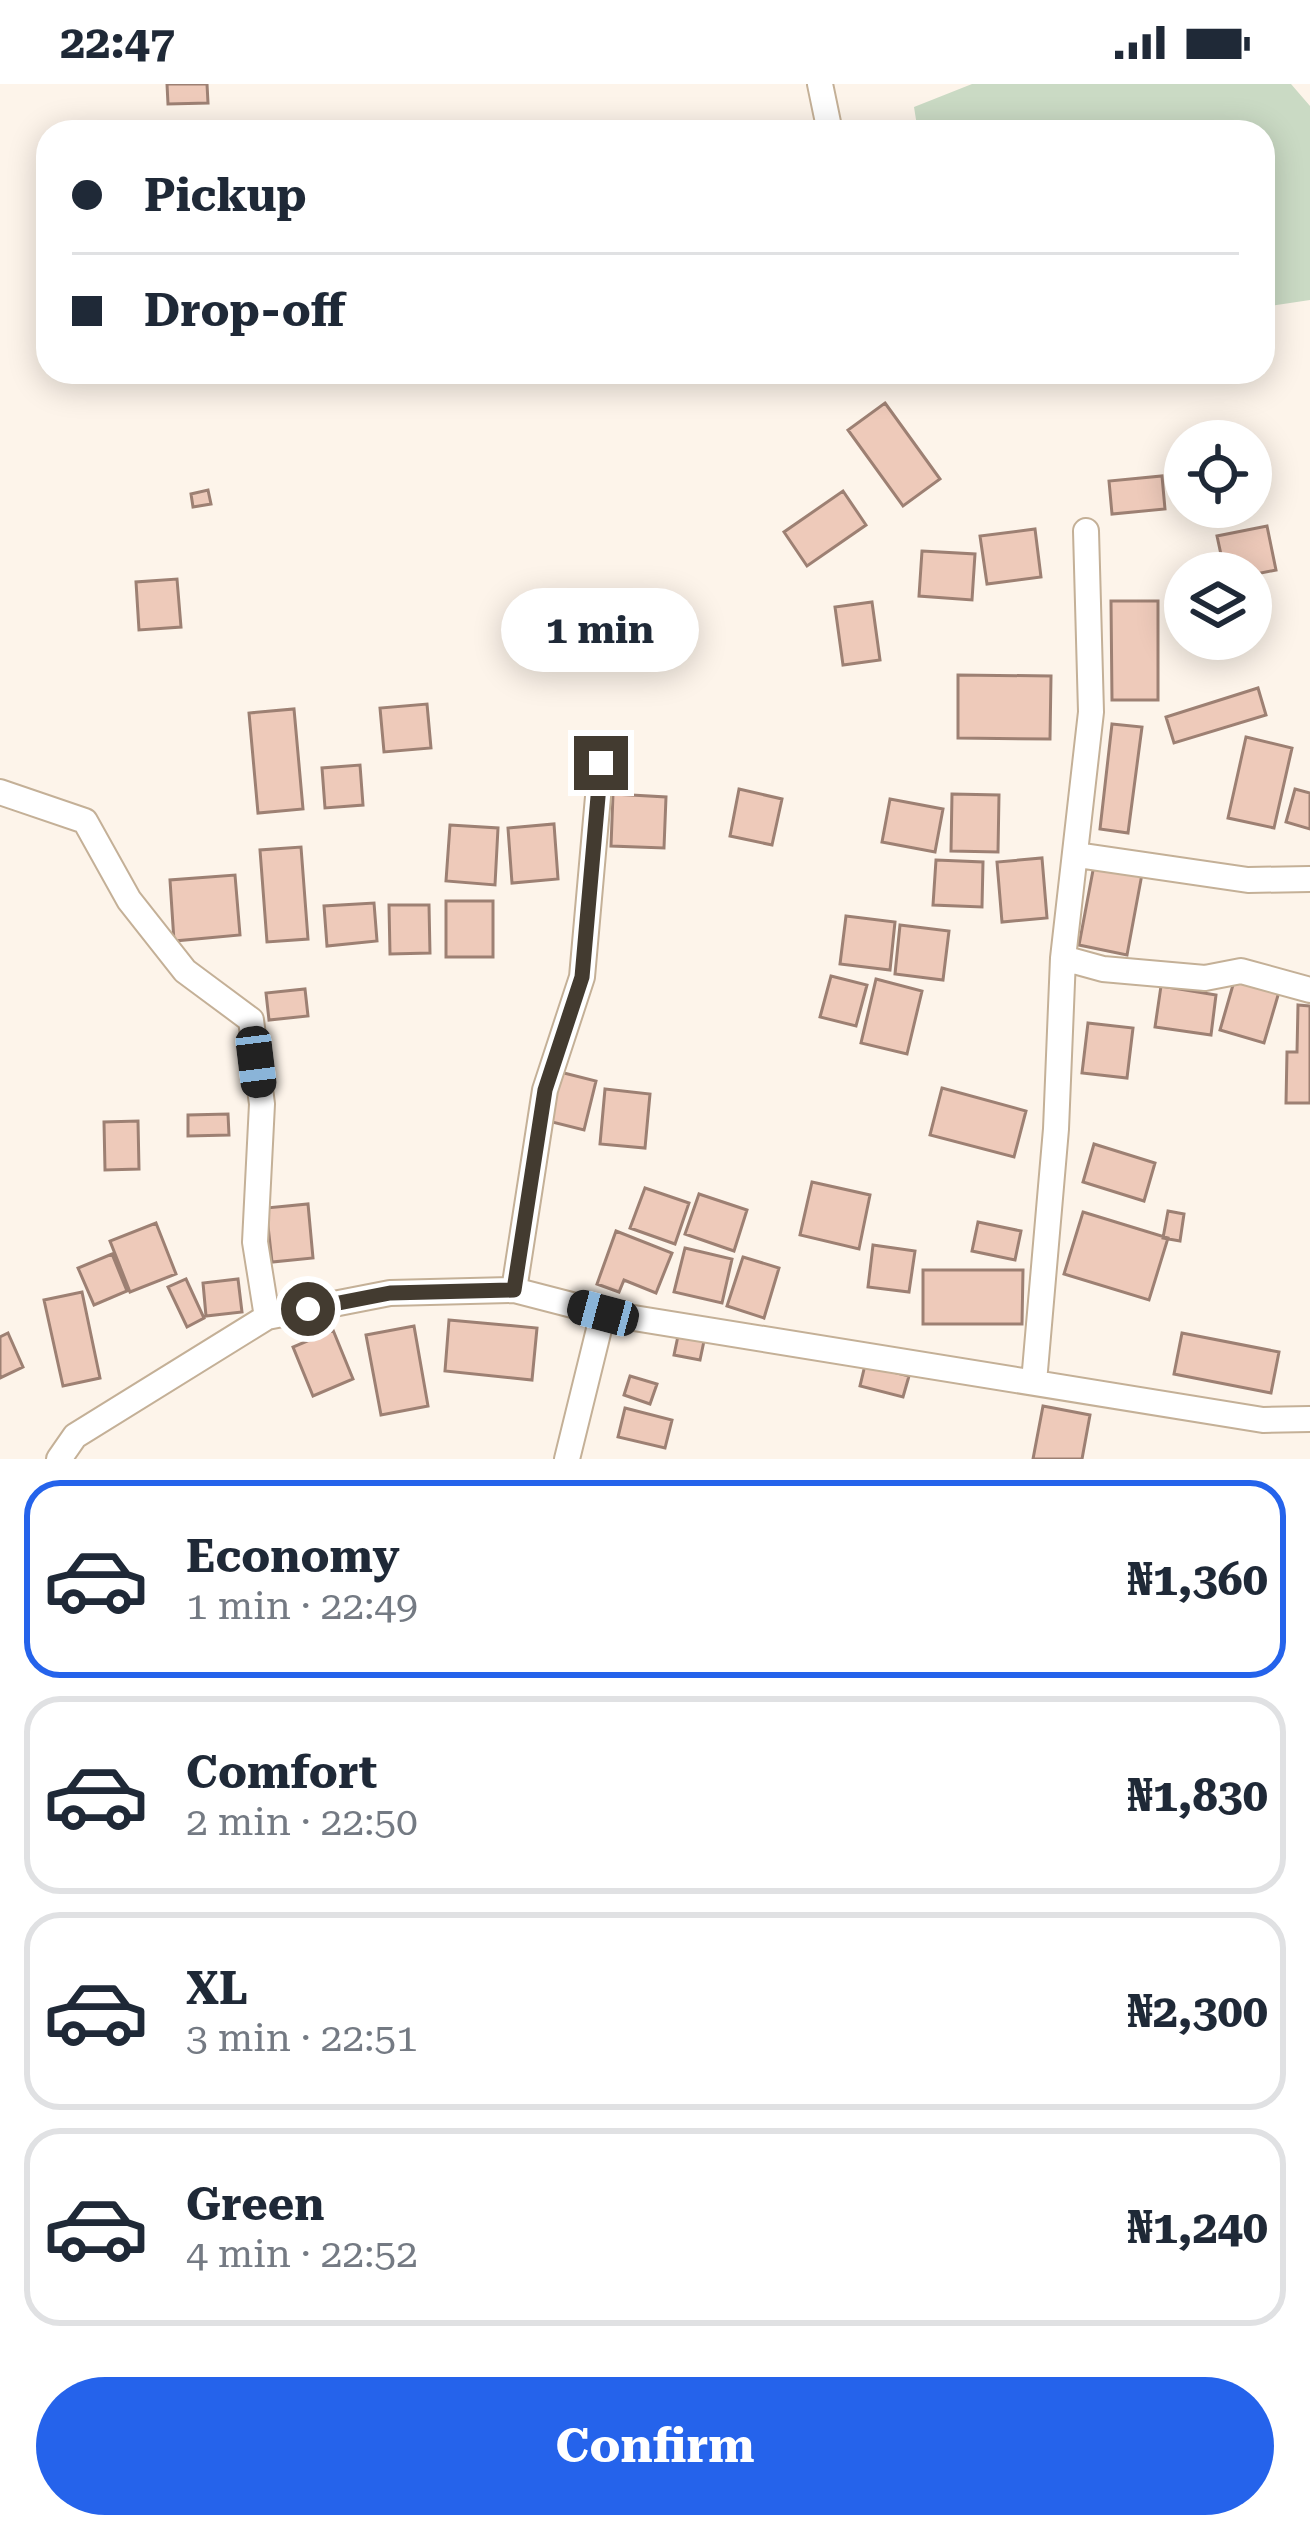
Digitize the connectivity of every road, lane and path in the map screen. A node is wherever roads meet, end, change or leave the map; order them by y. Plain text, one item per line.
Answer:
1 (820, 84) edge
2 (828, 120) edge
3 (1086, 532) dead end
4 (601, 763) dead end
5 (0, 792) edge
6 (1076, 854) junction
7 (1310, 879) edge
8 (1063, 958) junction
9 (1310, 990) edge
10 (514, 1290) junction
11 (603, 1313) junction
12 (267, 1317) junction
13 (1034, 1382) junction
14 (1310, 1419) edge
15 (59, 1459) edge
16 (567, 1459) edge

1 - 2 street
3 - 6 street
4 - 10 street
5 - 12 street
6 - 7 street
6 - 8 street
8 - 9 street
8 - 13 street
10 - 11 street
10 - 12 street
11 - 13 street
11 - 16 street
12 - 15 street
13 - 14 street

